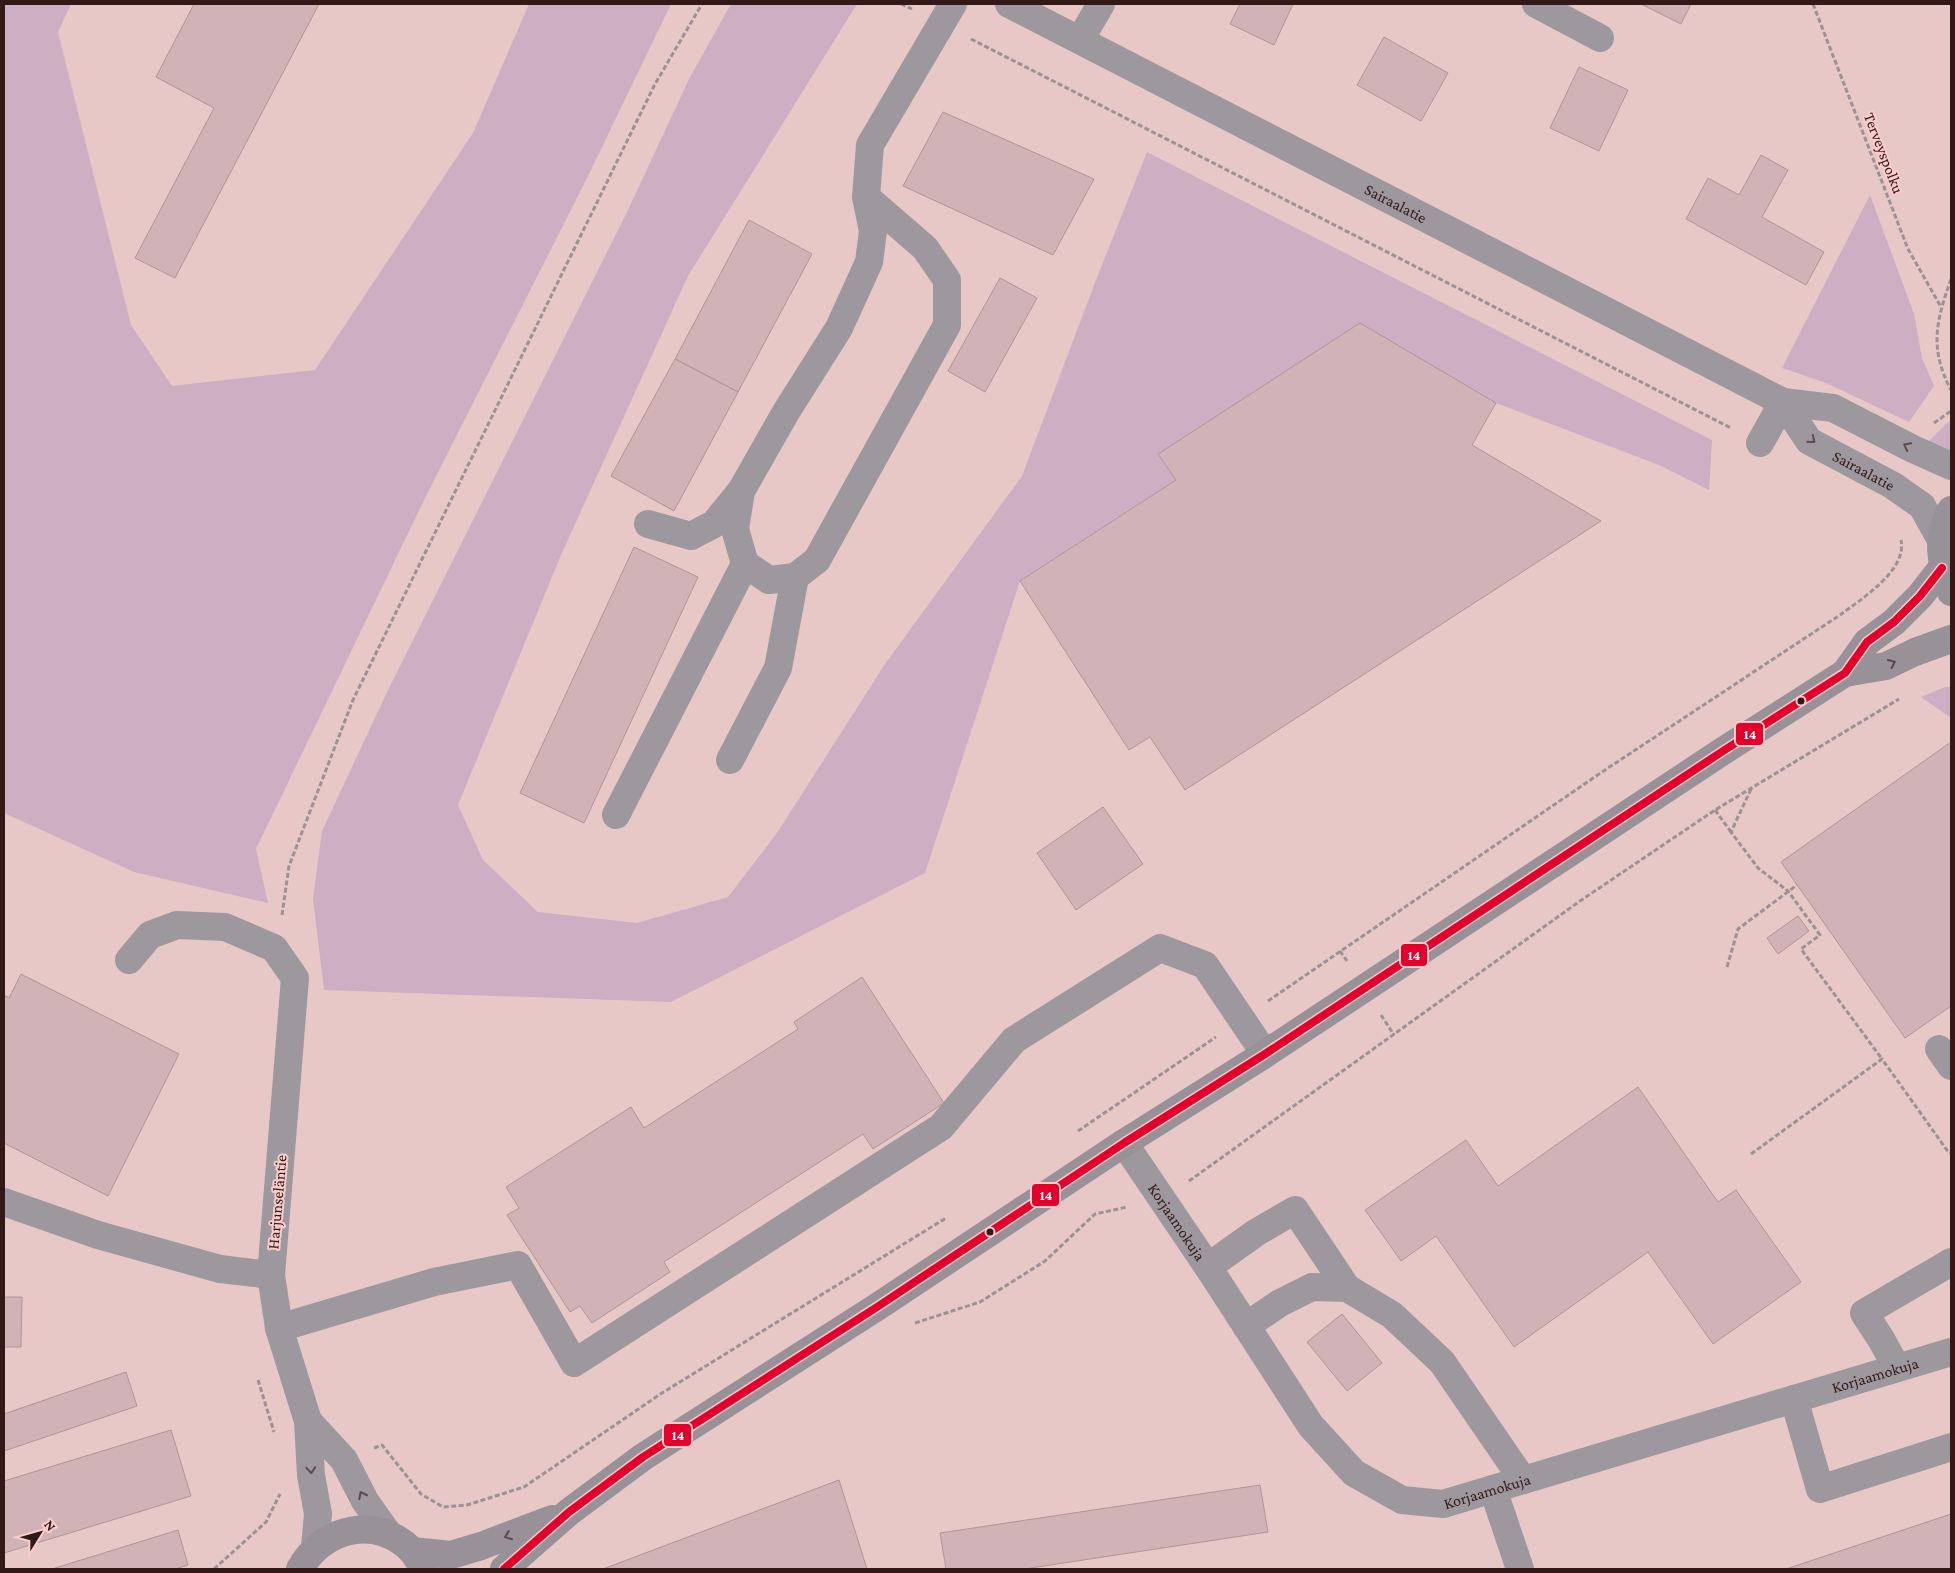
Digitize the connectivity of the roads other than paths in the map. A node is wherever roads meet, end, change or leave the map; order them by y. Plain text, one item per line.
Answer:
1 (1009, 4) edge
2 (1101, 4) edge
3 (1536, 4) edge
4 (947, 14) edge
5 (1600, 38) dead end
6 (1080, 40) junction
7 (866, 197) junction
8 (1783, 402) junction
9 (1760, 443) road end
10 (1951, 466) edge
11 (741, 491) junction
12 (1951, 510) edge
13 (648, 524) dead end
14 (1941, 540) junction
15 (745, 564) junction
16 (795, 577) junction
17 (1947, 580) edge
18 (1951, 639) edge
19 (1845, 673) junction
20 (730, 760) dead end
21 (616, 815) dead end
22 (129, 960) dead end
23 (1265, 1054) junction
24 (1124, 1143) junction
25 (4, 1202) edge
26 (1951, 1262) edge
27 (1208, 1267) junction
28 (271, 1275) junction
29 (1347, 1288) junction
30 (1246, 1326) junction
31 (279, 1328) junction
32 (1951, 1352) edge
33 (1897, 1368) junction
34 (1794, 1399) junction
35 (308, 1421) junction
36 (1951, 1447) edge
37 (1523, 1480) junction
38 (1493, 1489) junction
39 (569, 1512) junction
40 (389, 1535) junction
41 (315, 1547) junction
42 (418, 1560) edge
43 (300, 1569) edge
44 (504, 1569) edge
45 (1520, 1569) edge

1 - 6 street, Sairaalatie
2 - 6 street
3 - 5 street
4 - 7 street
6 - 8 street, Sairaalatie
7 - 11 street
7 - 16 street
8 - 9 street
10 -> 8 street, Sairaalatie
8 -> 14 street, Sairaalatie
11 - 13 street
11 - 15 street
12 - 14 main road
14 - 17 main road
15 - 16 street
15 - 21 street
16 - 20 street
17 - 19 main road
19 -> 18 main road
19 - 23 main road
22 - 28 street, Harjunseläntie
23 - 24 main road
23 - 31 street
24 - 27 street, Korjaamokuja
24 - 39 main road
25 - 28 street
26 - 33 street
27 - 29 street
27 - 30 street, Korjaamokuja
28 - 31 street, Harjunseläntie
29 - 30 street
29 - 37 street
30 - 38 street, Korjaamokuja
31 - 35 street, Harjunseläntie
32 - 33 street, Korjaamokuja
33 - 34 street, Korjaamokuja
34 - 36 street
34 - 37 street, Korjaamokuja
40 -> 35 street, Harjunseläntie
35 -> 41 street, Harjunseläntie
37 - 38 street, Korjaamokuja
38 - 45 street
39 -> 42 main road
39 - 44 main road
40 - 41 main road
40 - 42 main road
41 - 43 main road

